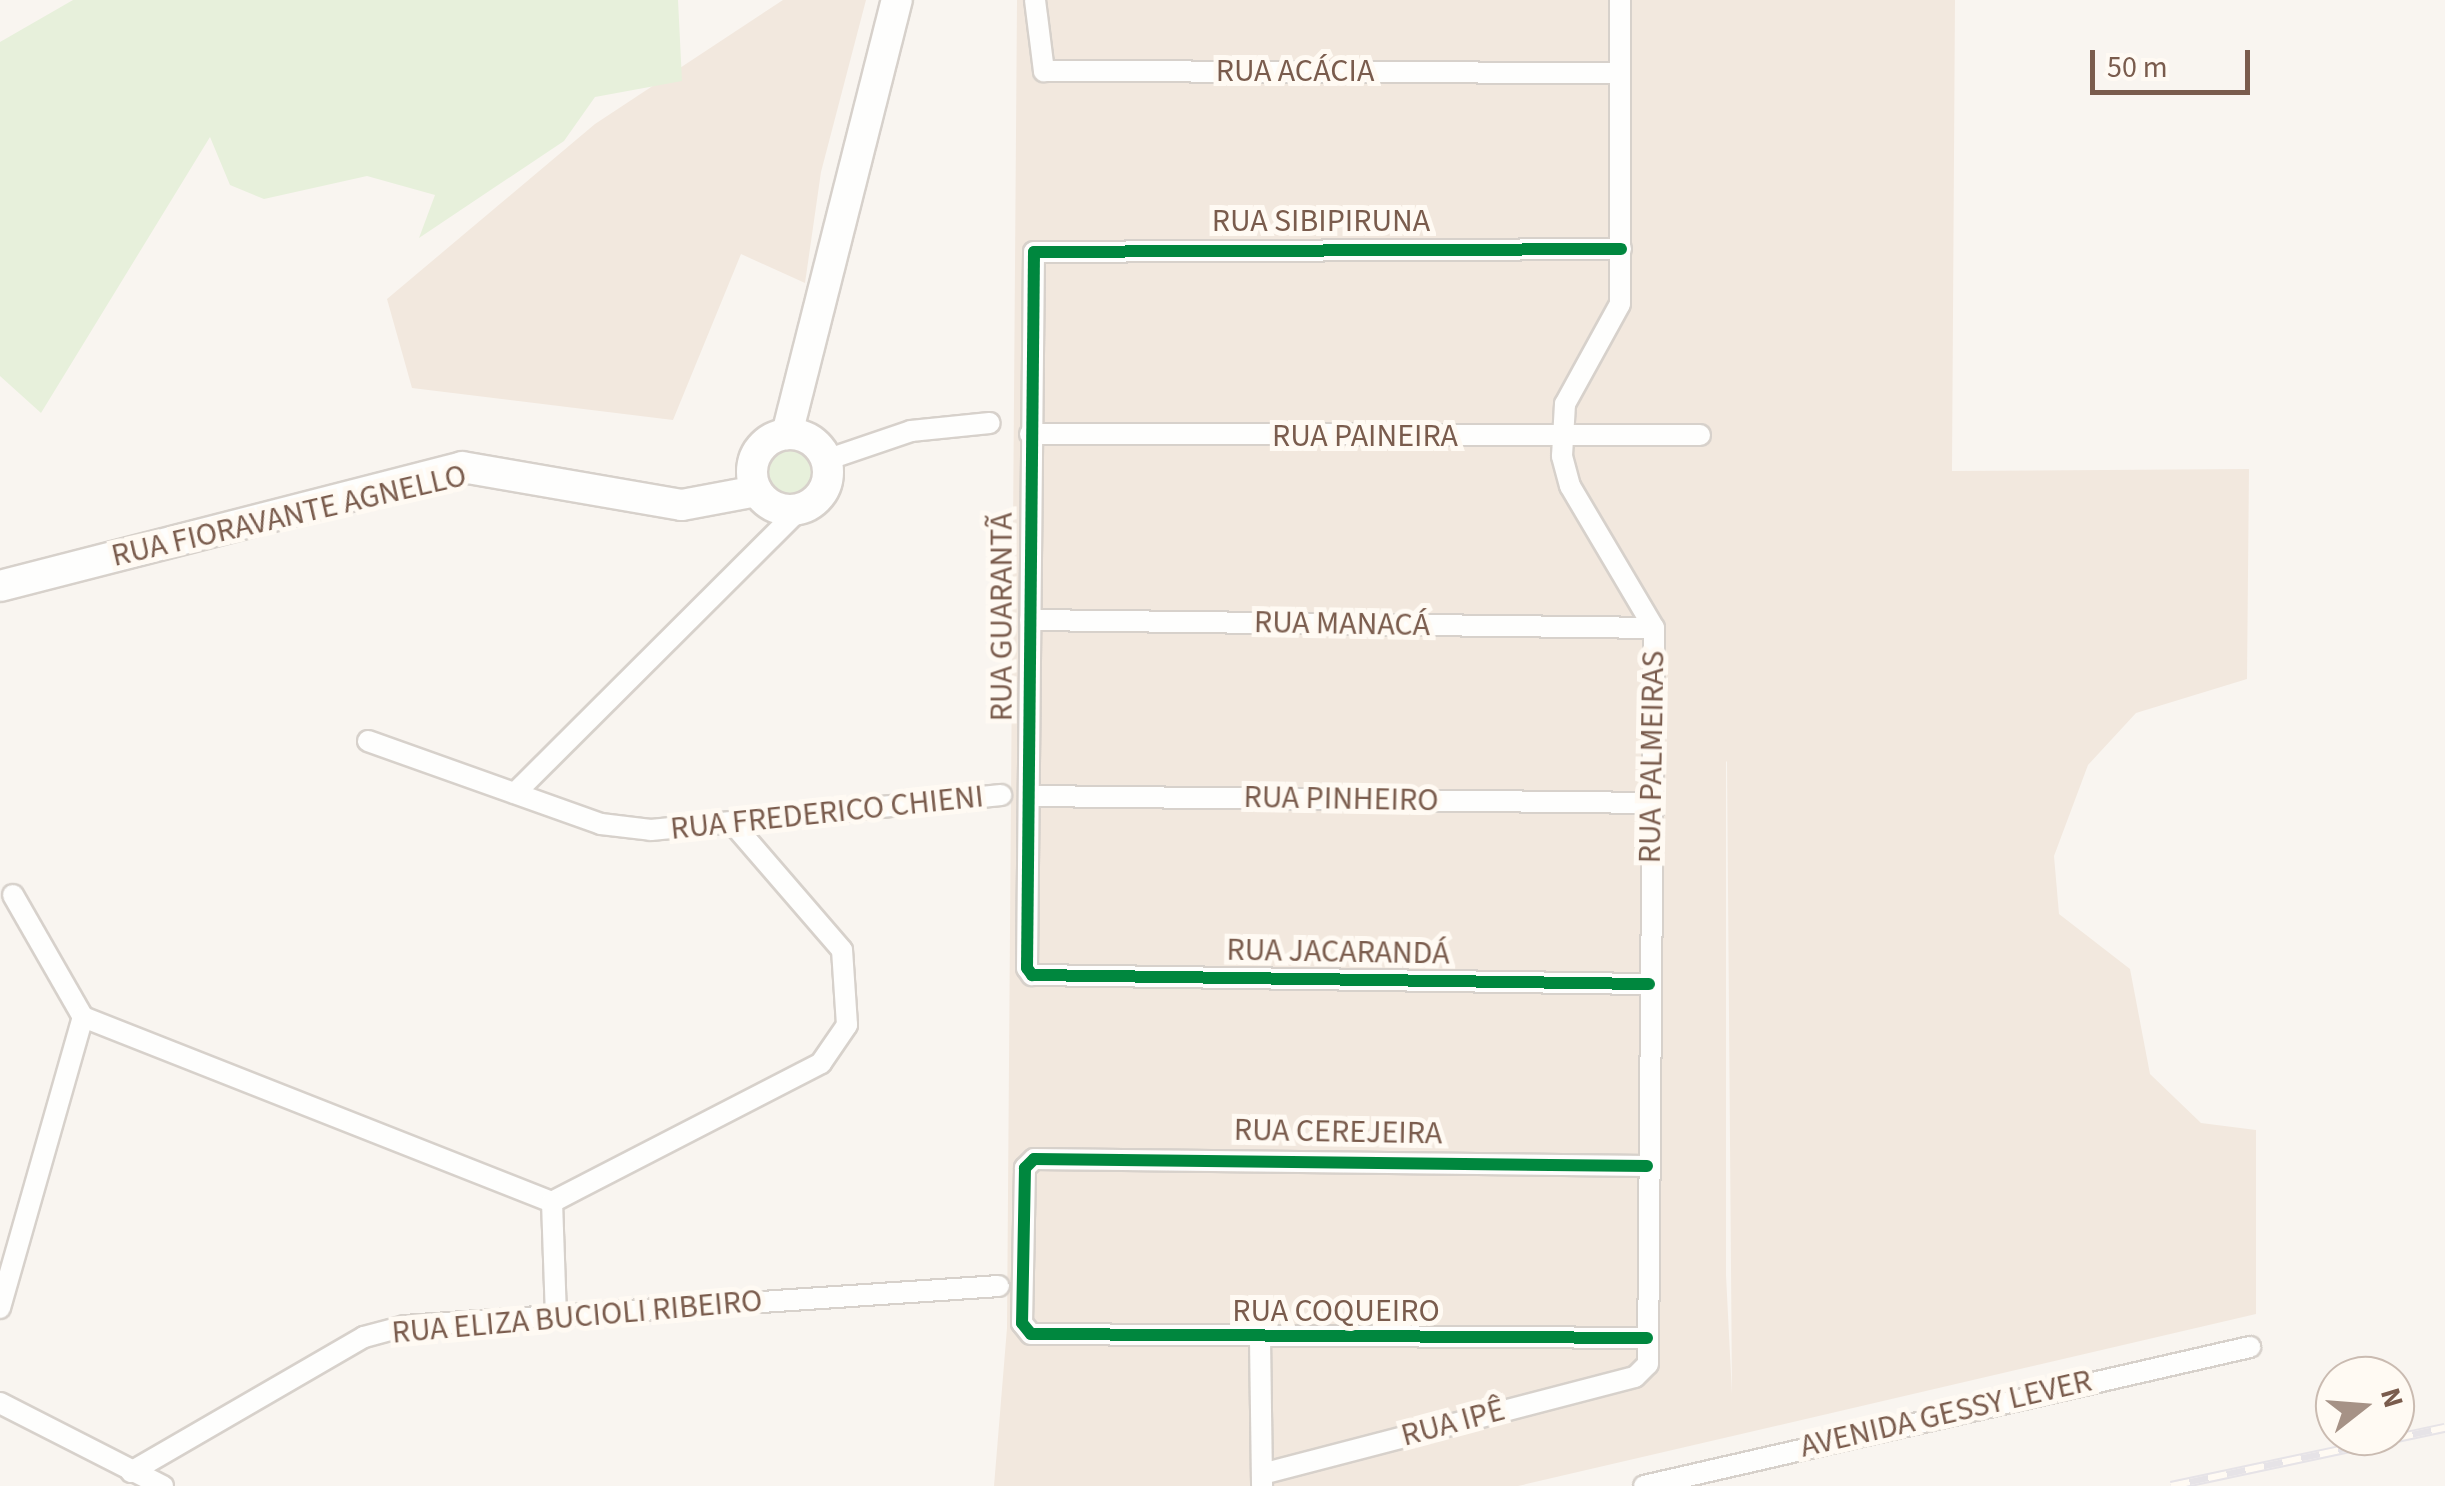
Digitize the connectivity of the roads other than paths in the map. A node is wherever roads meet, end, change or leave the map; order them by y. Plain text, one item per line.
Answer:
1 (897, 0) edge
2 (1035, 0) edge
3 (1620, 0) edge
4 (1619, 72) junction
5 (1621, 249) junction
6 (1028, 262) joint
7 (990, 424) dead end
8 (787, 434) junction
9 (1030, 434) junction
10 (1700, 435) dead end
11 (1562, 437) junction
12 (826, 460) junction
13 (757, 491) junction
14 (800, 509) junction
15 (0, 586) edge
16 (1030, 620) junction
17 (1654, 628) junction
18 (368, 741) dead end
19 (515, 793) junction
20 (1001, 795) dead end
21 (1029, 796) junction
22 (1652, 802) junction
23 (735, 826) junction
24 (12, 894) dead end
25 (1028, 972) joint
26 (1649, 984) junction
27 (83, 1017) junction
28 (1647, 1166) junction
29 (552, 1202) junction
30 (999, 1286) dead end
31 (0, 1308) edge
32 (556, 1316) junction
33 (1025, 1331) joint
34 (1647, 1338) junction
35 (1260, 1339) junction
36 (2250, 1347) dead end
37 (1645, 1372) joint
38 (0, 1403) edge
39 (132, 1472) junction
40 (1262, 1480) edge
41 (163, 1486) edge
42 (1644, 1486) edge

1 - 8 main road
2 - 4 street, RUA ACÁCIA
3 - 4 street, RUA PALMEIRAS
4 - 5 street, RUA PALMEIRAS
5 - 6 street, RUA SIBIPIRUNA
5 - 11 street, RUA PALMEIRAS
6 - 9 street, RUA GUARANTÃ
7 - 12 street
8 - 12 main road
8 - 13 main road
9 - 11 street, RUA PAINEIRA
9 - 16 street, RUA GUARANTÃ
10 - 11 street, RUA PAINEIRA
11 - 17 street, RUA PALMEIRAS
12 - 14 main road
13 - 14 main road
13 - 15 main road, RUA FIORAVANTE AGNELLO
14 - 19 street
16 - 17 street, RUA MANACÁ
16 - 21 street, RUA GUARANTÃ
17 - 22 street, RUA PALMEIRAS
18 - 19 street, RUA FREDERICO CHIENI
19 - 23 street, RUA FREDERICO CHIENI
20 - 23 street, RUA FREDERICO CHIENI
21 - 22 street, RUA PINHEIRO
21 - 25 street, RUA GUARANTÃ
22 - 26 street, RUA PALMEIRAS
23 - 29 street
24 - 27 street
25 - 26 street, RUA JACARANDÁ
26 - 28 street, RUA PALMEIRAS
27 - 29 street
27 - 31 street
28 - 33 street, RUA CEREJEIRA
28 - 34 street, RUA PALMEIRAS
29 - 32 street
30 - 32 street, RUA ELIZA BUCIOLI RIBEIRO
32 - 39 street, RUA ELIZA BUCIOLI RIBEIRO
33 - 35 street, RUA COQUEIRO
34 - 35 street, RUA COQUEIRO
34 - 37 street, RUA PALMEIRAS
35 - 40 street
36 - 42 street, AVENIDA GESSY LEVER
37 - 40 street, RUA IPÊ
38 - 39 street
39 - 41 street

